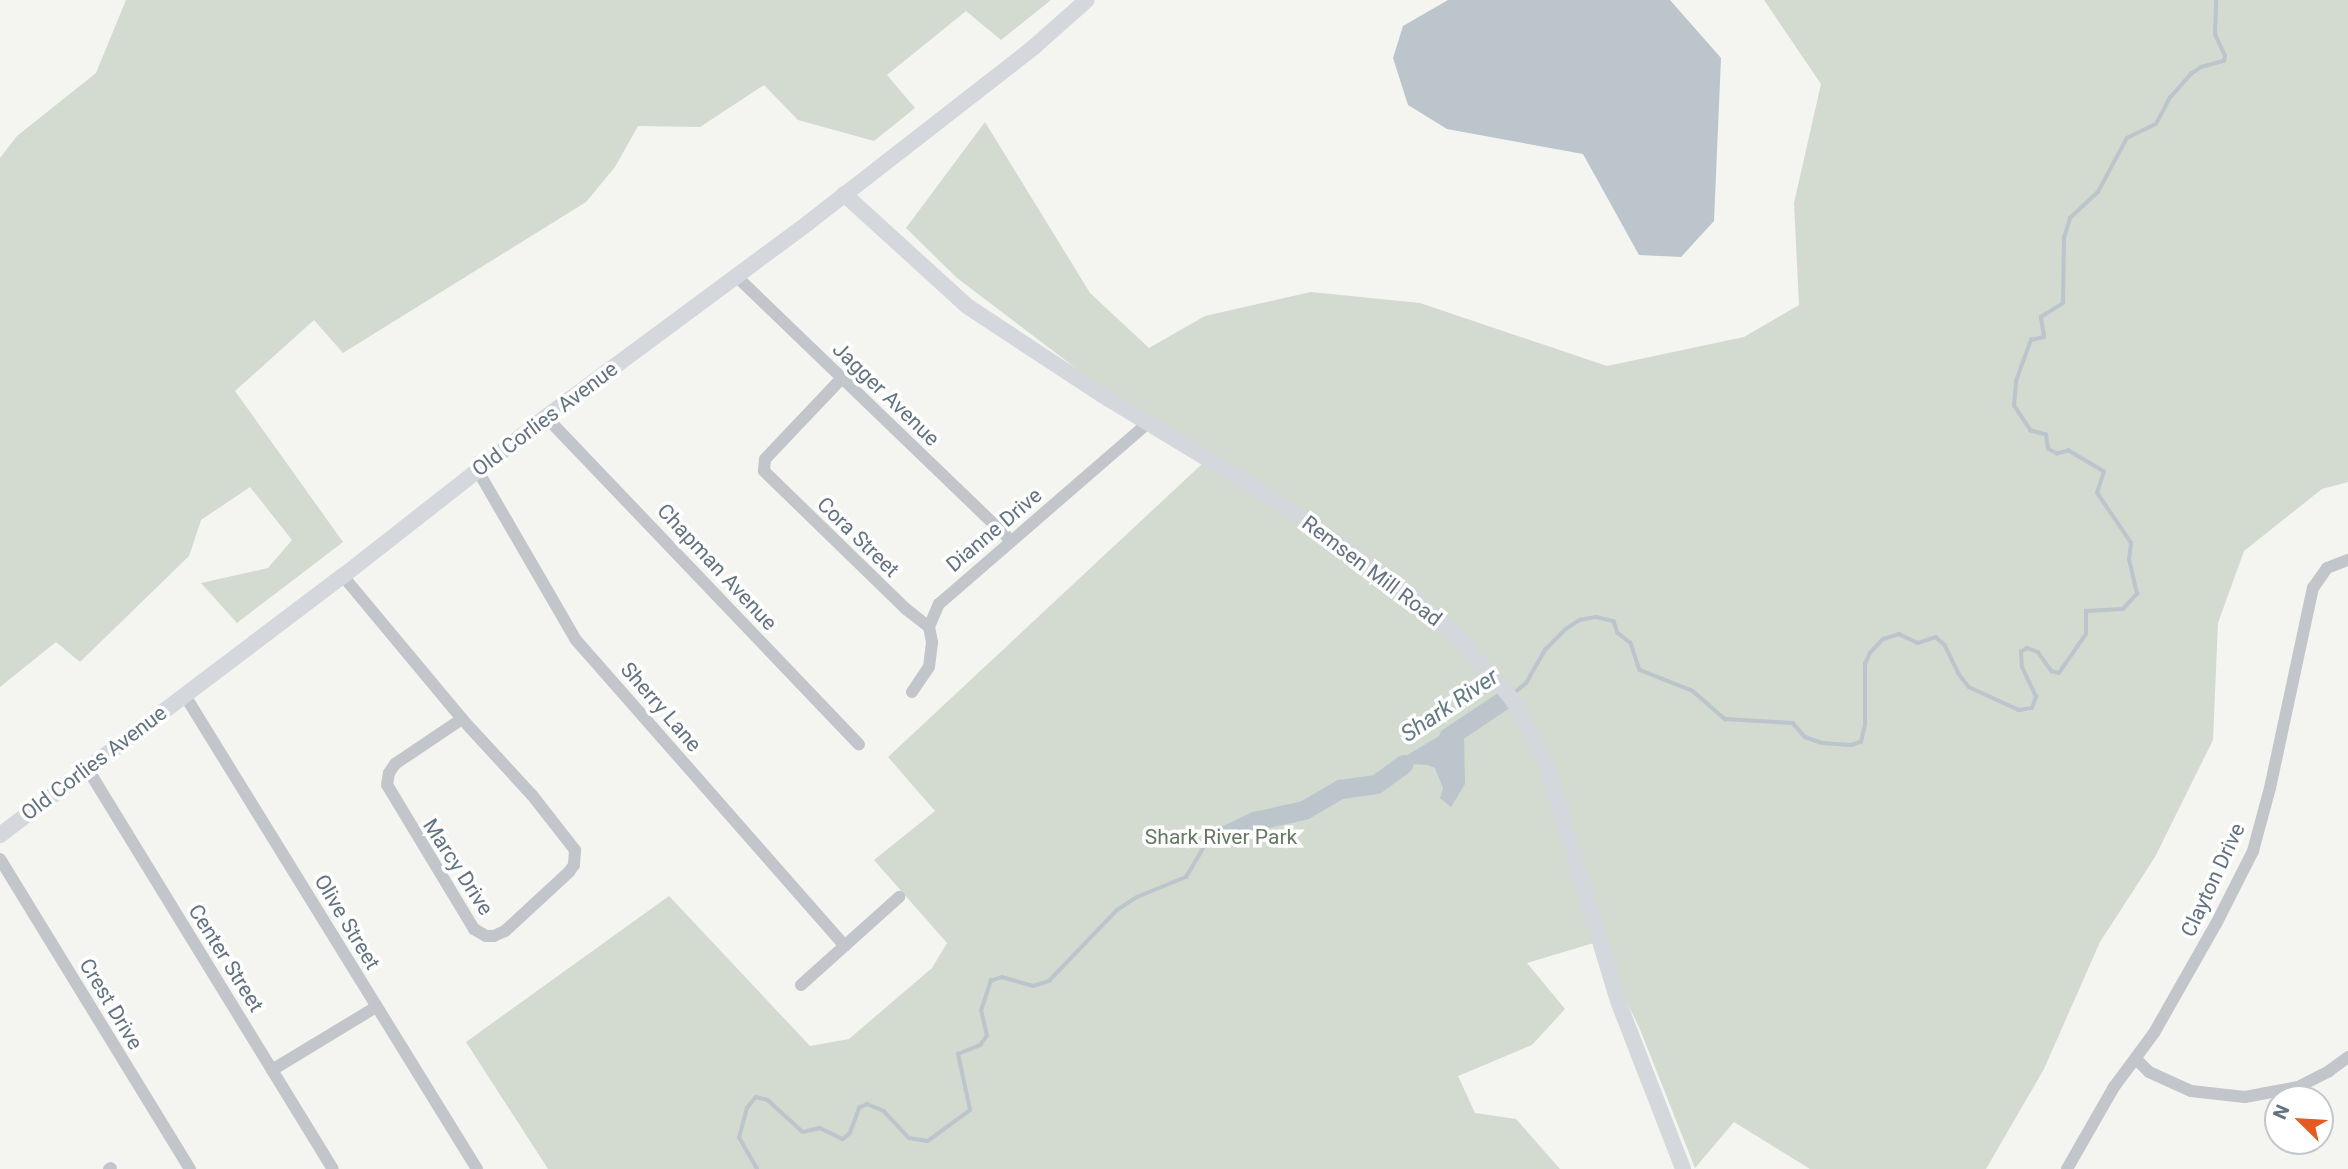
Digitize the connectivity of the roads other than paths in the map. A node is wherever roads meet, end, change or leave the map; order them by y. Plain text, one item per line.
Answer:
1 (1087, 0) edge
2 (844, 194) junction
3 (734, 275) junction
4 (841, 379) junction
5 (546, 417) junction
6 (1148, 423) junction
7 (478, 471) junction
8 (1011, 541) junction
9 (2348, 560) edge
10 (343, 576) junction
11 (929, 626) junction
12 (912, 692) dead end
13 (184, 694) junction
14 (462, 719) junction
15 (859, 745) dead end
16 (87, 768) junction
17 (0, 835) edge
18 (0, 859) edge
19 (899, 897) dead end
20 (845, 946) junction
21 (801, 985) dead end
22 (376, 1007) junction
23 (2348, 1057) edge
24 (2136, 1059) junction
25 (272, 1070) junction
26 (190, 1169) edge
27 (333, 1169) edge
28 (477, 1169) edge
29 (1683, 1169) edge
30 (2067, 1169) edge

1 - 2 street, Old Corlies Avenue
2 - 3 street, Old Corlies Avenue
2 - 6 street, Remsen Mill Road
3 - 4 street, Jagger Avenue
3 - 5 street, Old Corlies Avenue
4 - 8 street, Jagger Avenue
4 - 11 street, Cora Street
5 - 7 street, Old Corlies Avenue
5 - 15 street, Chapman Avenue
6 - 8 street, Dianne Drive
6 - 29 street, Remsen Mill Road
7 - 10 street, Old Corlies Avenue
7 - 20 street, Sherry Lane
8 - 11 street, Dianne Drive
9 - 24 street, Clayton Drive
10 - 13 street, Old Corlies Avenue
10 - 14 street, Marcy Drive
11 - 12 street
13 - 16 street, Old Corlies Avenue
13 - 22 street, Olive Street
14 - 14 street, Marcy Drive
16 - 17 street, Old Corlies Avenue
16 - 25 street, Center Street
18 - 26 street, Crest Drive
19 - 20 street
20 - 21 street
22 - 25 street
22 - 28 street, Olive Street
23 - 24 street
24 - 30 street, Clayton Drive
25 - 27 street, Center Street

